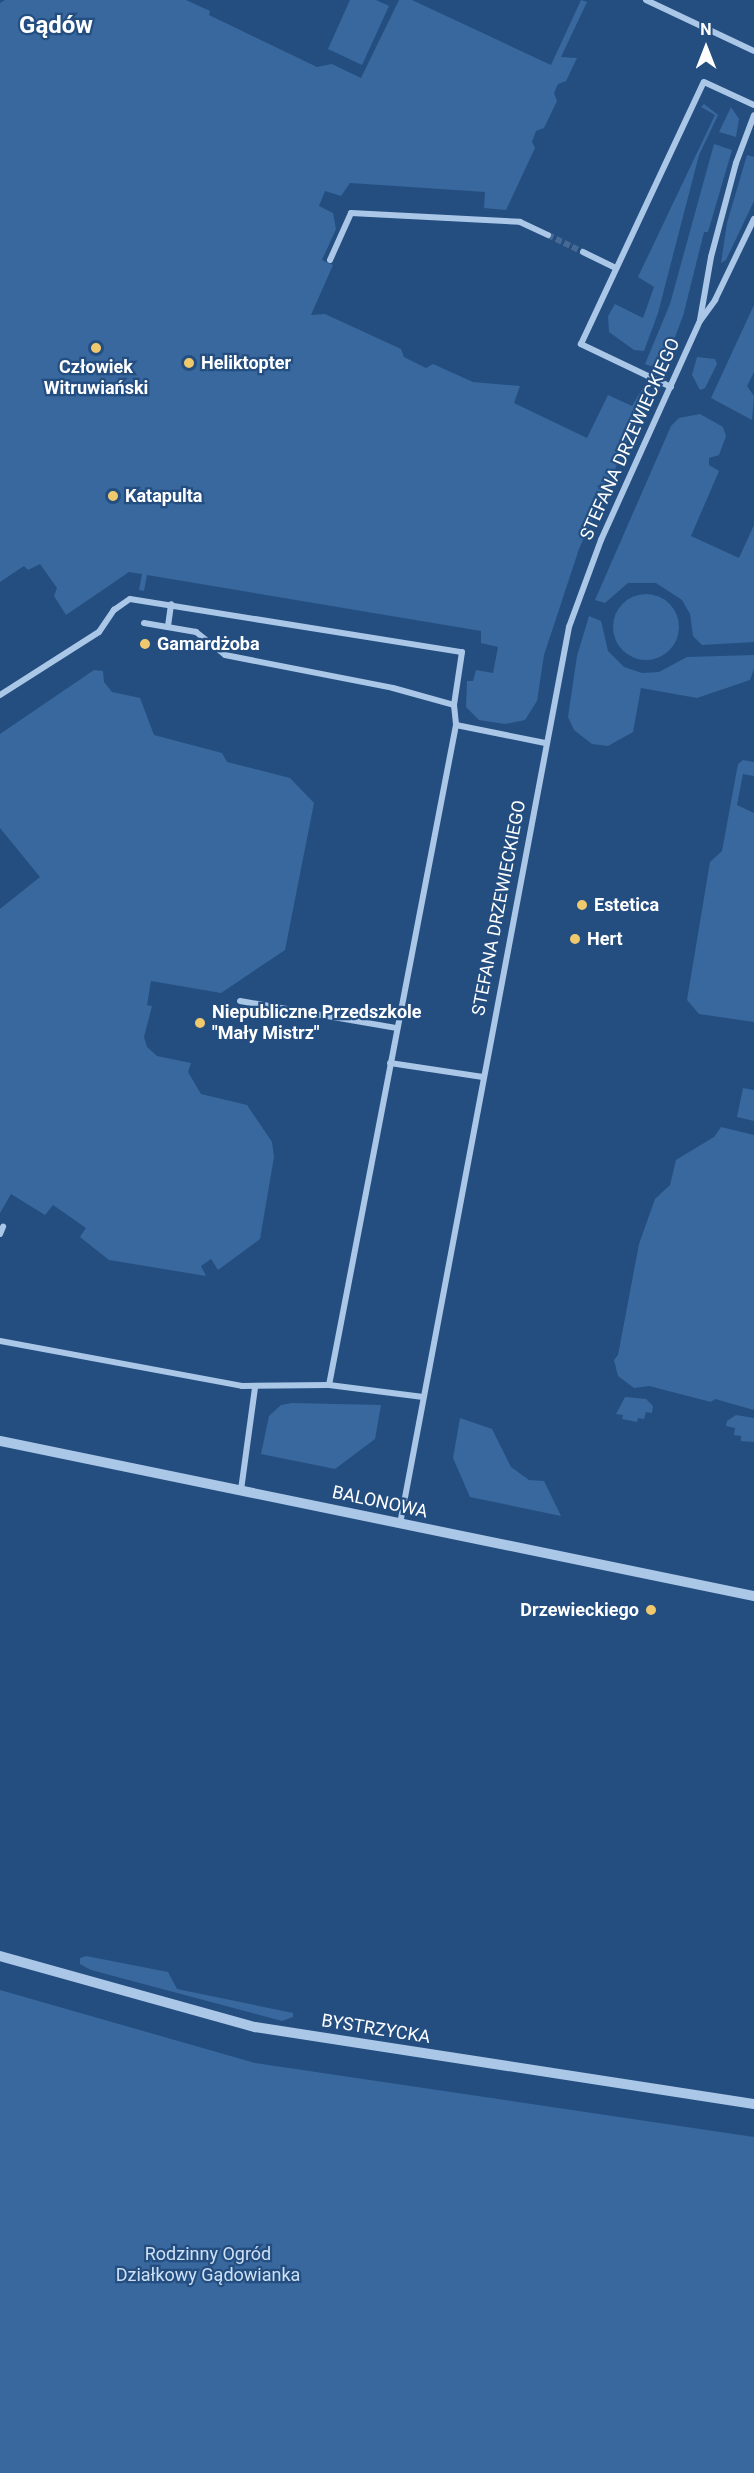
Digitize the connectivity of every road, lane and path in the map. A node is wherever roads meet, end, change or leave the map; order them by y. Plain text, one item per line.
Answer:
1 (646, 0) edge
2 (754, 51) edge
3 (754, 105) edge
4 (754, 115) edge
5 (754, 219) edge
6 (548, 235) tunnel mouth
7 (583, 252) tunnel mouth
8 (330, 260) dead end
9 (616, 268) junction
10 (700, 321) junction
11 (671, 387) junction
12 (171, 604) junction
13 (144, 623) dead end
14 (168, 626) junction
15 (0, 695) edge
16 (454, 705) junction
17 (456, 725) junction
18 (545, 743) junction
19 (240, 1001) dead end
20 (396, 1028) junction
21 (390, 1063) junction
22 (483, 1077) junction
23 (3, 1227) dead end
24 (0, 1234) edge
25 (0, 1341) edge
26 (329, 1385) junction
27 (255, 1388) junction
28 (423, 1397) junction
29 (0, 1441) edge
30 (242, 1490) junction
31 (400, 1524) junction
32 (754, 1596) edge
33 (0, 1956) edge
34 (754, 2104) edge

1 - 2 street
3 - 9 street
4 - 10 street, STEFANA DRZEWIECKIEGO
5 - 10 street, STEFANA DRZEWIECKIEGO
6 - 8 street
7 - 9 street
9 - 11 street
10 - 11 street, STEFANA DRZEWIECKIEGO
11 - 18 street, STEFANA DRZEWIECKIEGO
12 - 14 street
12 - 15 street
12 - 16 street
13 - 14 street
14 - 16 street
16 - 17 street
17 - 18 street
17 - 20 street
18 - 22 street, STEFANA DRZEWIECKIEGO
19 - 20 street
20 - 21 street
21 - 22 street
21 - 26 street
22 - 28 street, STEFANA DRZEWIECKIEGO
23 - 24 street
25 - 27 street
26 - 27 street
26 - 28 street
27 - 30 street
28 - 31 street, STEFANA DRZEWIECKIEGO
29 - 30 street, BALONOWA
30 - 31 street, BALONOWA
31 - 32 street, BALONOWA
33 - 34 street, BYSTRZYCKA

